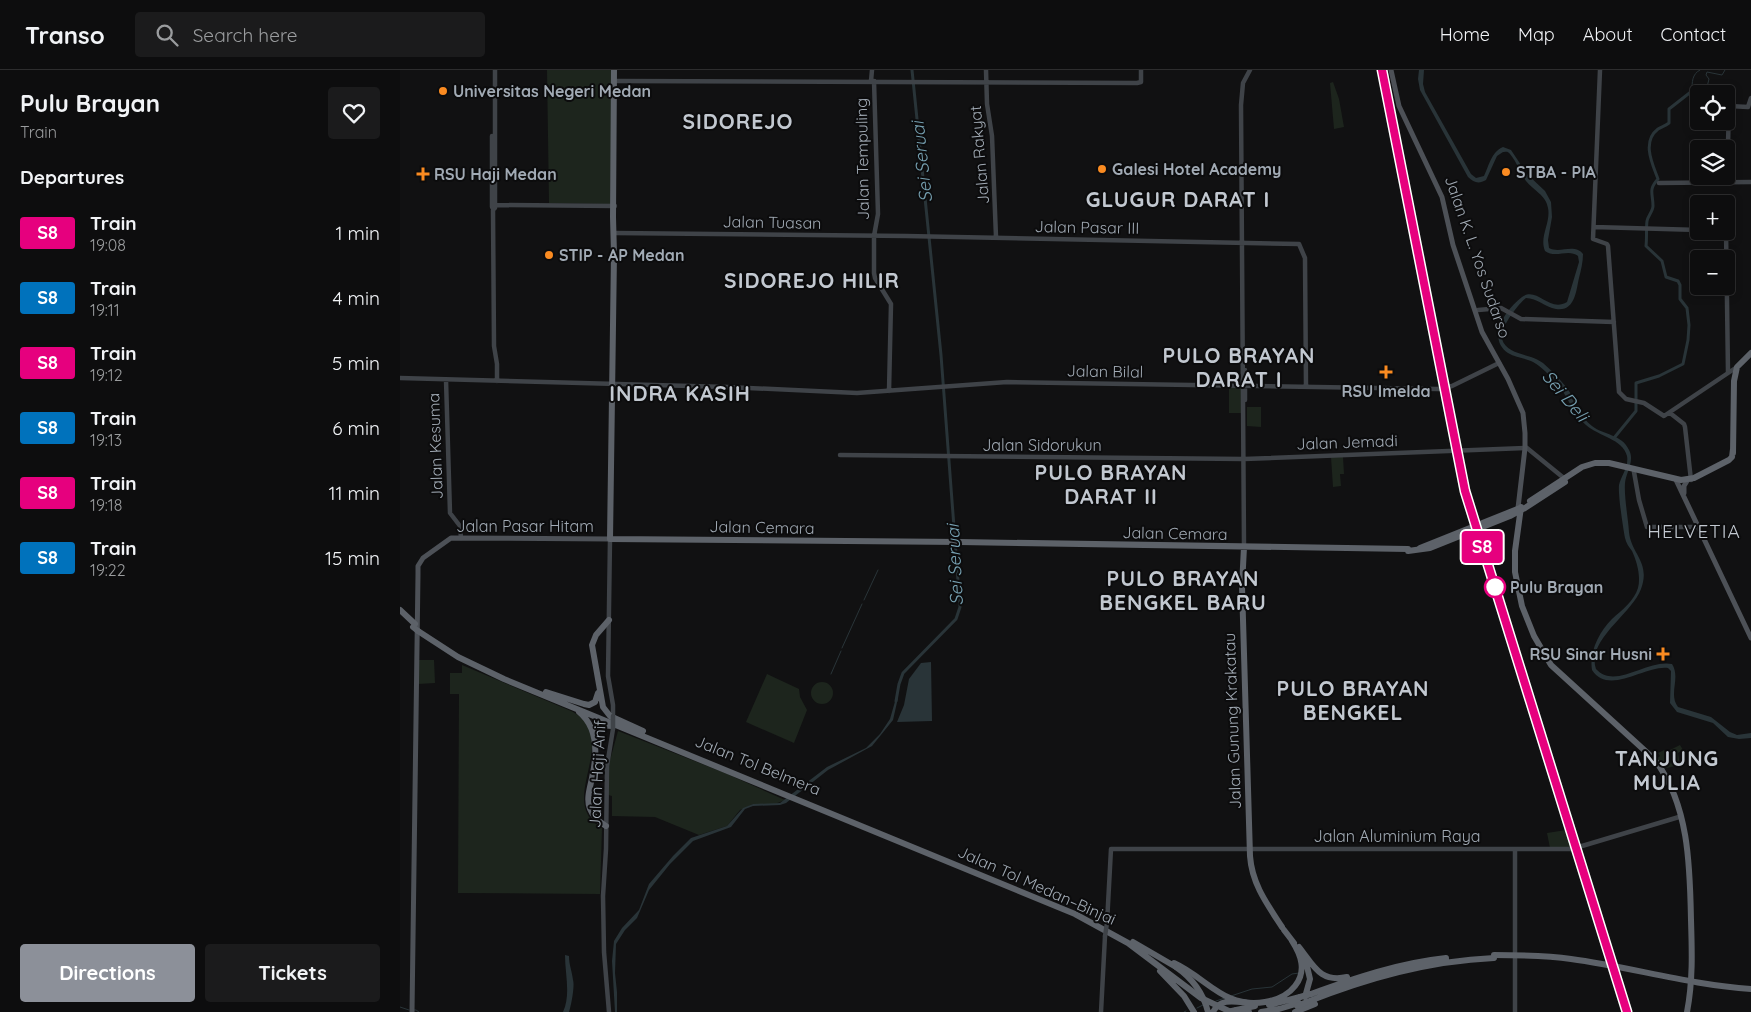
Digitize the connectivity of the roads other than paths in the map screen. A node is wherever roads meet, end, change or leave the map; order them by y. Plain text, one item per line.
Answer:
1 (493, 70) edge
2 (872, 70) edge
3 (986, 70) edge
4 (1141, 70) edge
5 (1250, 70) edge
6 (1392, 70) edge
7 (1600, 70) edge
8 (616, 75) edge
9 (873, 81) junction
10 (985, 82) junction
11 (1751, 98) edge
12 (1728, 140) edge
13 (1424, 155) junction
14 (1735, 182) edge
15 (1751, 182) edge
16 (1659, 183) dead end
17 (1690, 183) edge
18 (493, 207) junction
19 (612, 207) junction
20 (1594, 227) junction
21 (614, 230) junction
22 (1451, 230) junction
23 (1690, 230) edge
24 (874, 236) junction
25 (928, 236) joint
26 (996, 238) junction
27 (1727, 240) edge
28 (1242, 243) junction
29 (1477, 311) junction
30 (1614, 322) junction
31 (1751, 352) edge
32 (1500, 363) junction
33 (1737, 367) junction
34 (1728, 372) junction
35 (400, 378) edge
36 (446, 380) junction
37 (497, 381) junction
38 (613, 383) junction
39 (1244, 387) junction
40 (1306, 387) junction
41 (889, 392) junction
42 (1670, 413) junction
43 (1526, 448) junction
44 (840, 454) dead end
45 (1245, 459) junction
46 (1632, 471) junction
47 (1565, 480) junction
48 (1689, 480) junction
49 (1677, 481) junction
50 (1684, 496) junction
51 (1520, 509) junction
52 (1510, 518) junction
53 (1492, 522) junction
54 (1516, 525) junction
55 (1698, 527) junction
56 (460, 529) junction
57 (450, 538) junction
58 (461, 538) junction
59 (610, 538) junction
60 (1245, 547) junction
61 (1407, 550) junction
62 (400, 612) edge
63 (609, 618) junction
64 (1751, 638) edge
65 (530, 688) junction
66 (658, 742) junction
67 (674, 746) junction
68 (793, 796) junction
69 (1680, 817) junction
70 (606, 823) junction
71 (871, 830) joint
72 (1250, 849) junction
73 (1515, 849) junction
74 (1283, 929) junction
75 (1114, 931) junction
76 (1291, 941) junction
77 (1131, 943) junction
78 (1482, 956) junction
79 (1494, 957) junction
80 (1392, 968) junction
81 (1405, 970) junction
82 (1304, 971) junction
83 (1164, 974) junction
84 (1751, 991) edge
85 (1309, 998) junction
86 (1282, 1001) junction
87 (1253, 1004) junction
88 (1298, 1008) edge
89 (412, 1011) edge
90 (609, 1012) edge
91 (1101, 1012) edge
92 (1189, 1012) edge
93 (1194, 1012) edge
94 (1208, 1012) edge
95 (1213, 1012) edge
96 (1227, 1012) edge
97 (1233, 1012) edge
98 (1249, 1012) edge
99 (1261, 1012) edge
100 (1278, 1012) edge
101 (1515, 1012) edge
102 (1687, 1012) edge

1 - 18 street
2 - 9 street, Jalan Tempuling
3 - 10 street, Jalan Rakyat
4 - 10 street
5 - 28 street, Jalan Gunung Krakatau
6 - 13 main road
7 - 20 street
8 - 9 street
8 - 19 highway
9 - 10 street
9 - 24 street, Jalan Tempuling
10 - 26 street, Jalan Rakyat
11 - 12 street
13 - 22 main road, Jalan K. L. Yos Sudarso
13 - 22 main road, Jalan K. L. Yos Sudarso
14 - 15 street
16 - 17 street
18 - 19 street
18 - 37 street
19 - 21 highway
20 - 23 street
20 - 30 street
21 - 24 street, Jalan Tuasan
21 - 38 highway
22 - 29 main road, Jalan K. L. Yos Sudarso
24 - 25 street, Jalan Tuasan
24 - 41 street, Jalan Tempuling
25 - 26 street, Jalan Pasar III
26 - 28 street, Jalan Pasar III
27 - 34 street
28 - 39 street, Jalan Gunung Krakatau
28 - 40 street, Jalan Pasar III
29 - 30 street
29 - 32 main road, Jalan K. L. Yos Sudarso
30 - 42 street
31 - 33 highway
32 - 40 street, Jalan Bilal
32 - 43 main road, Jalan K. L. Yos Sudarso
33 - 34 street
33 - 48 highway
34 - 42 street
35 - 36 street, Jalan Bilal
36 - 37 street, Jalan Bilal
36 - 56 street, Jalan Kesuma
37 - 38 street, Jalan Bilal
38 - 41 street, Jalan Bilal
38 - 59 highway
39 - 40 street, Jalan Bilal
39 - 41 street, Jalan Bilal
39 - 45 street, Jalan Gunung Krakatau
42 - 48 street
43 - 45 street, Jalan Jemadi
43 - 47 street
43 - 51 main road, Jalan K. L. Yos Sudarso
44 - 45 street, Jalan Sidorukun
45 - 60 street, Jalan Gunung Krakatau
46 - 47 highway
46 - 49 highway
46 - 55 street
47 - 51 highway
47 - 61 highway, bridge
48 - 49 highway
48 - 50 main road
49 - 50 main road
50 - 55 main road
51 - 52 highway, Jalan Cemara
51 - 53 highway, Jalan Cemara
51 - 54 highway, Jalan K. L. Yos Sudarso
51 - 69 highway, Jalan K. L. Yos Sudarso
52 - 53 highway, Jalan Cemara
52 - 54 highway
53 - 61 highway, Jalan Cemara
54 - 69 highway, Jalan K. L. Yos Sudarso
55 - 64 main road
56 - 57 street
56 - 58 street, Jalan Kesuma
57 - 58 main road, Jalan Pasar Hitam
57 - 89 main road, Jalan Pasar Hitam
58 - 59 main road, Jalan Pasar Hitam
59 - 60 highway, Jalan Cemara
59 - 63 street, Jalan Haji Anif
60 - 61 highway, Jalan Cemara
60 - 72 highway, Jalan Gunung Krakatau
62 - 65 highway, Jalan Tol Belmera
63 - 65 highway
63 - 67 highway
63 - 70 street, Jalan Haji Anif, bridge
65 - 66 highway, Jalan Tol Belmera
65 - 67 highway, Jalan Tol Belmera
65 - 70 highway
66 - 68 highway, Jalan Tol Belmera
66 - 70 highway
67 - 68 highway, Jalan Tol Belmera
68 - 71 highway, Jalan Tol Belmera
68 - 75 highway, Jalan Tol Belmera
69 - 73 street, Jalan Aluminium Raya
69 - 102 highway, Jalan K. L. Yos Sudarso
70 - 90 street, Jalan Haji Anif
71 - 77 highway, Jalan Tol Medan–Binjai
72 - 73 street, Jalan Aluminium Raya
72 - 74 highway
72 - 74 highway
72 - 91 street, Jalan Aluminium Raya, bridge
73 - 101 street
74 - 76 highway
75 - 77 highway
75 - 98 highway, Jalan Tol Medan–Binjai
76 - 80 highway
76 - 82 highway
76 - 82 highway
76 - 88 highway
77 - 83 highway
77 - 87 highway, bridge
77 - 94 highway, bridge
77 - 97 highway, Jalan Tol Medan–Binjai
78 - 79 highway
78 - 80 highway
78 - 85 highway
79 - 81 highway
79 - 84 highway, bridge
80 - 85 highway
81 - 85 highway
81 - 88 highway
82 - 86 highway
82 - 87 highway
83 - 92 highway
83 - 93 highway
85 - 88 highway, bridge
86 - 87 highway
86 - 88 highway
87 - 95 highway, bridge
87 - 96 highway, bridge
88 - 99 highway
88 - 100 highway

